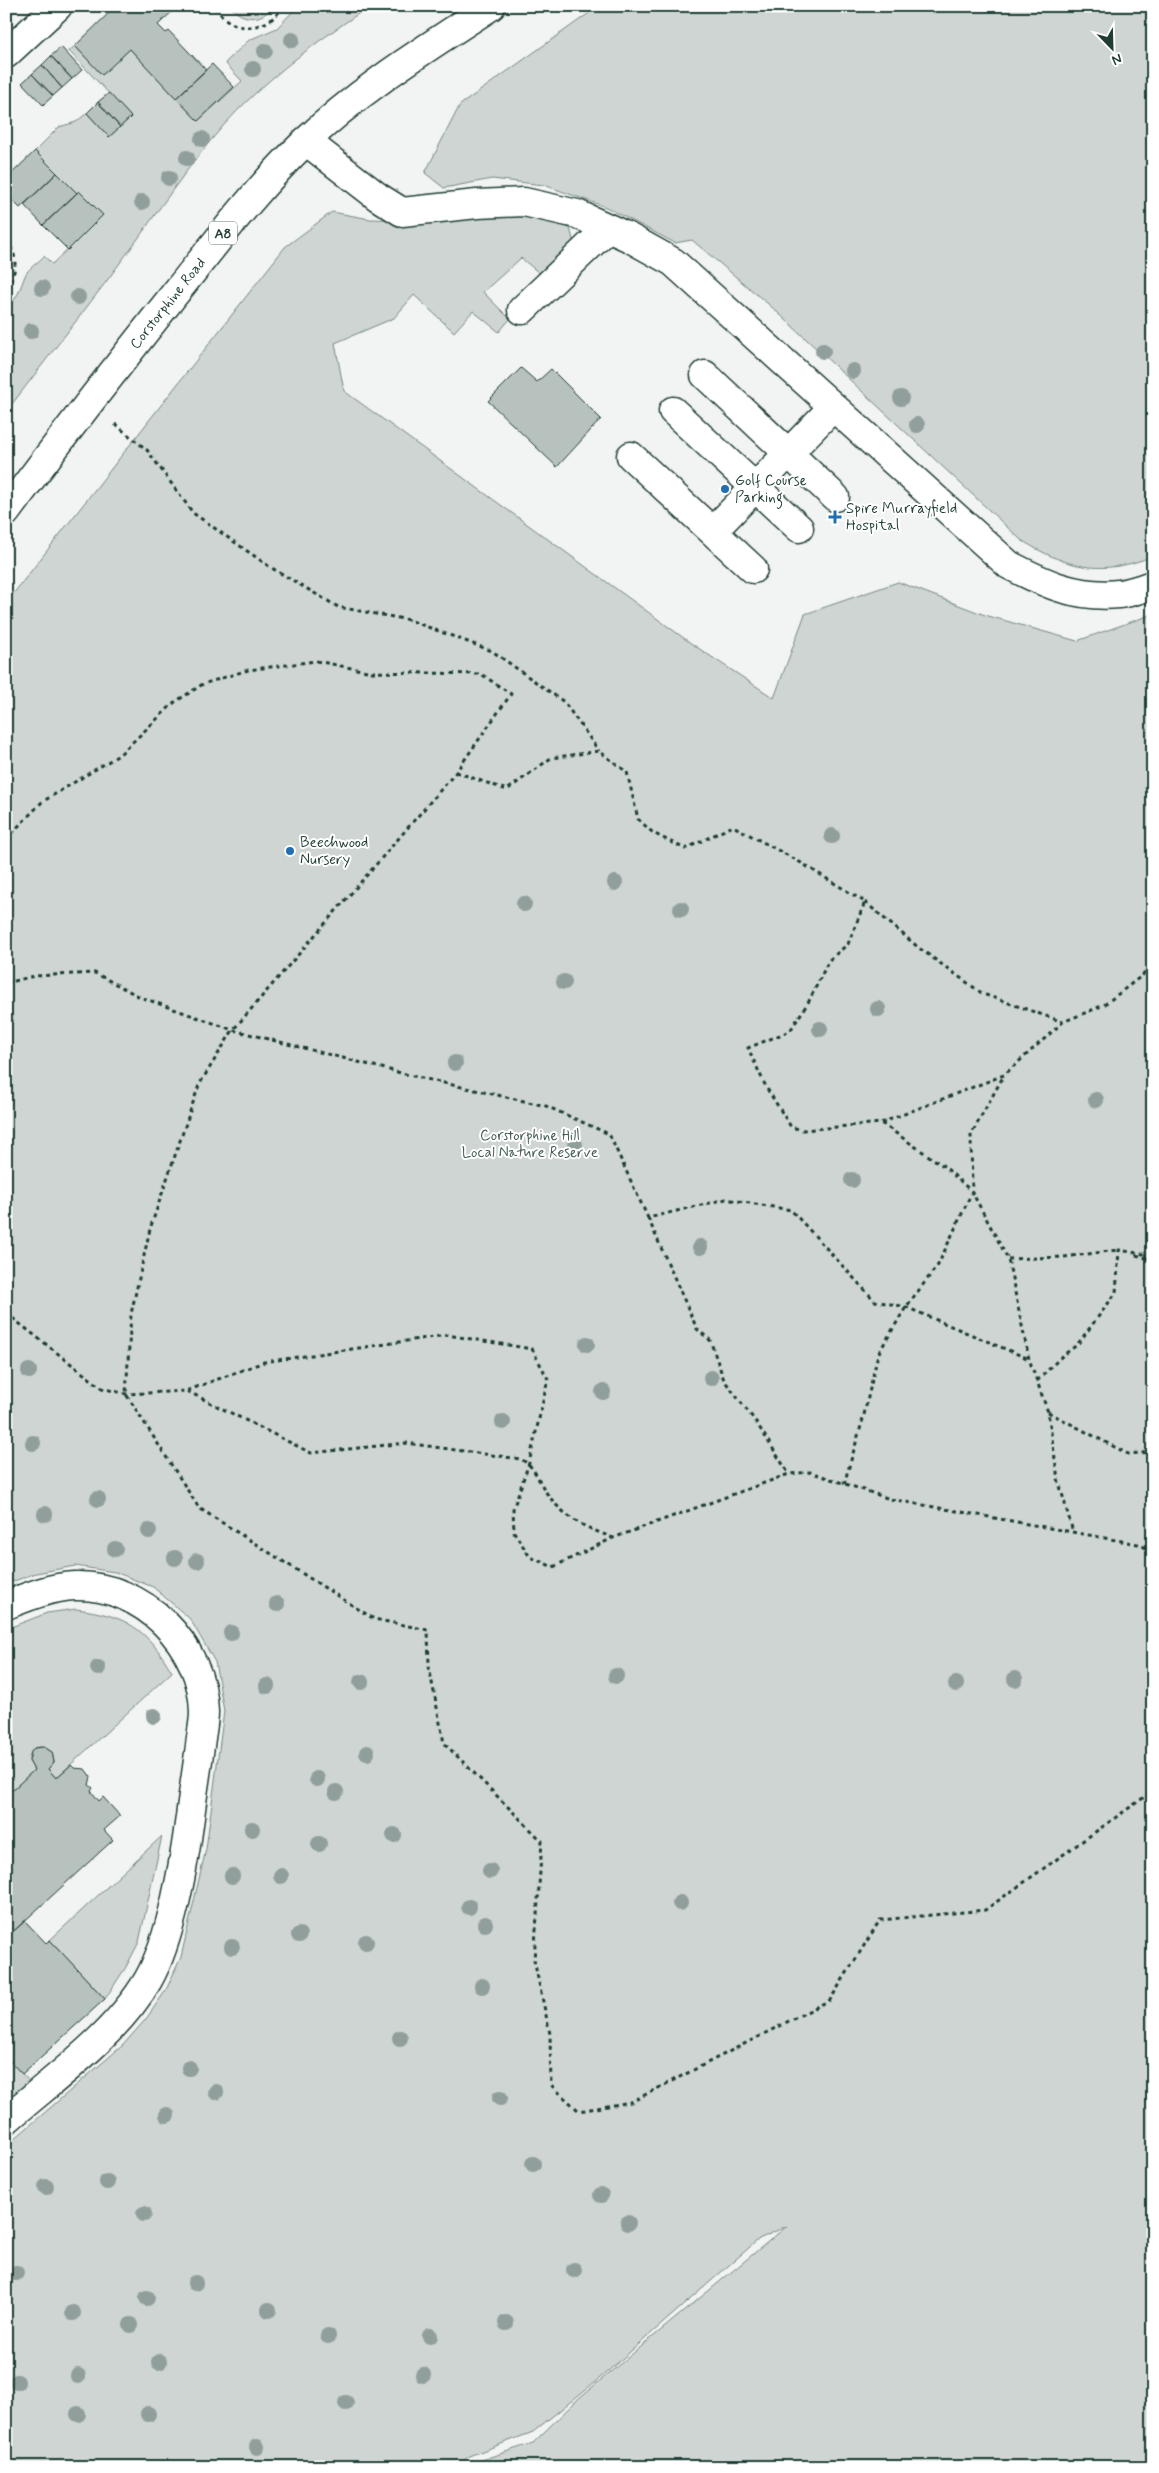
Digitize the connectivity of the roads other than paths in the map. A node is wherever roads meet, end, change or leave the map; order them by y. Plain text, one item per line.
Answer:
1 (58, 6) edge
2 (491, 6) edge
3 (6, 54) edge
4 (306, 141) junction
5 (608, 228) junction
6 (522, 310) dead end
7 (705, 375) dead end
8 (833, 407) junction
9 (674, 411) dead end
10 (787, 454) junction
11 (631, 456) dead end
12 (755, 487) junction
13 (835, 497) dead end
14 (6, 512) edge
15 (799, 528) dead end
16 (713, 531) junction
17 (753, 569) dead end
18 (1153, 585) edge
19 (6, 1605) edge
20 (6, 2120) edge

1 - 3 main road
2 - 4 main road, Corstorphine Road / A8
4 - 5 main road
4 - 14 main road, Corstorphine Road / A8
5 - 6 main road
5 - 8 main road
7 - 10 main road
8 - 10 main road
8 - 18 main road
9 - 12 main road
10 - 12 main road
10 - 13 main road
11 - 16 main road
12 - 15 main road
12 - 16 main road
16 - 17 main road
19 - 20 main road

